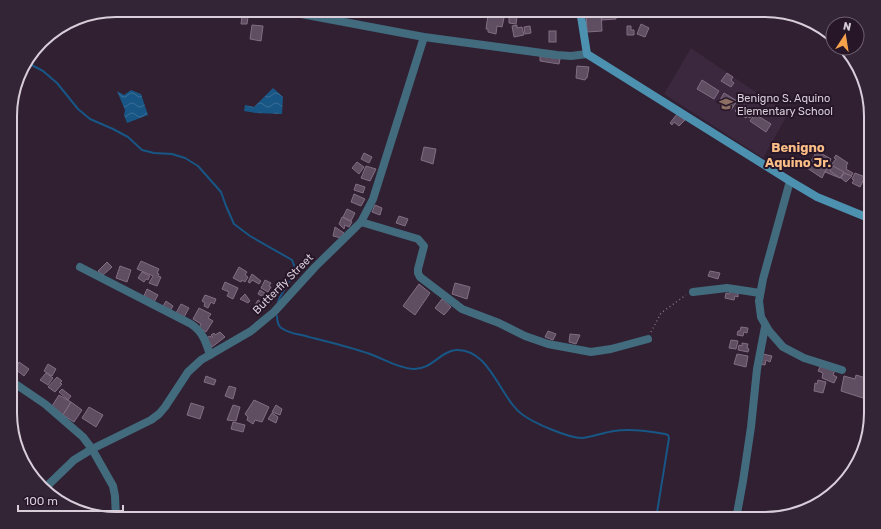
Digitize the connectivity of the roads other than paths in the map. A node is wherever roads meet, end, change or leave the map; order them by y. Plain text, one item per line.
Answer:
1 (317, 17) edge
2 (581, 17) edge
3 (424, 37) junction
4 (587, 54) junction
5 (790, 181) junction
6 (864, 216) edge
7 (361, 222) junction
8 (80, 267) dead end
9 (693, 292) road end
10 (760, 293) junction
11 (765, 326) junction
12 (648, 339) road end
13 (210, 355) junction
14 (842, 370) dead end
15 (17, 385) edge
16 (92, 450) junction
17 (49, 485) edge
18 (116, 512) edge
19 (737, 512) edge

1 - 3 street
2 - 4 street
3 - 4 street
3 - 7 street, Butterfly Street
4 - 5 street
5 - 6 street
5 - 10 street
7 - 12 street
7 - 13 street, Butterfly Street
8 - 13 street
9 - 10 street
10 - 11 street
11 - 14 street
11 - 19 street
13 - 16 street, Butterfly Street
15 - 16 street
16 - 17 street, Butterfly Street
16 - 18 street

